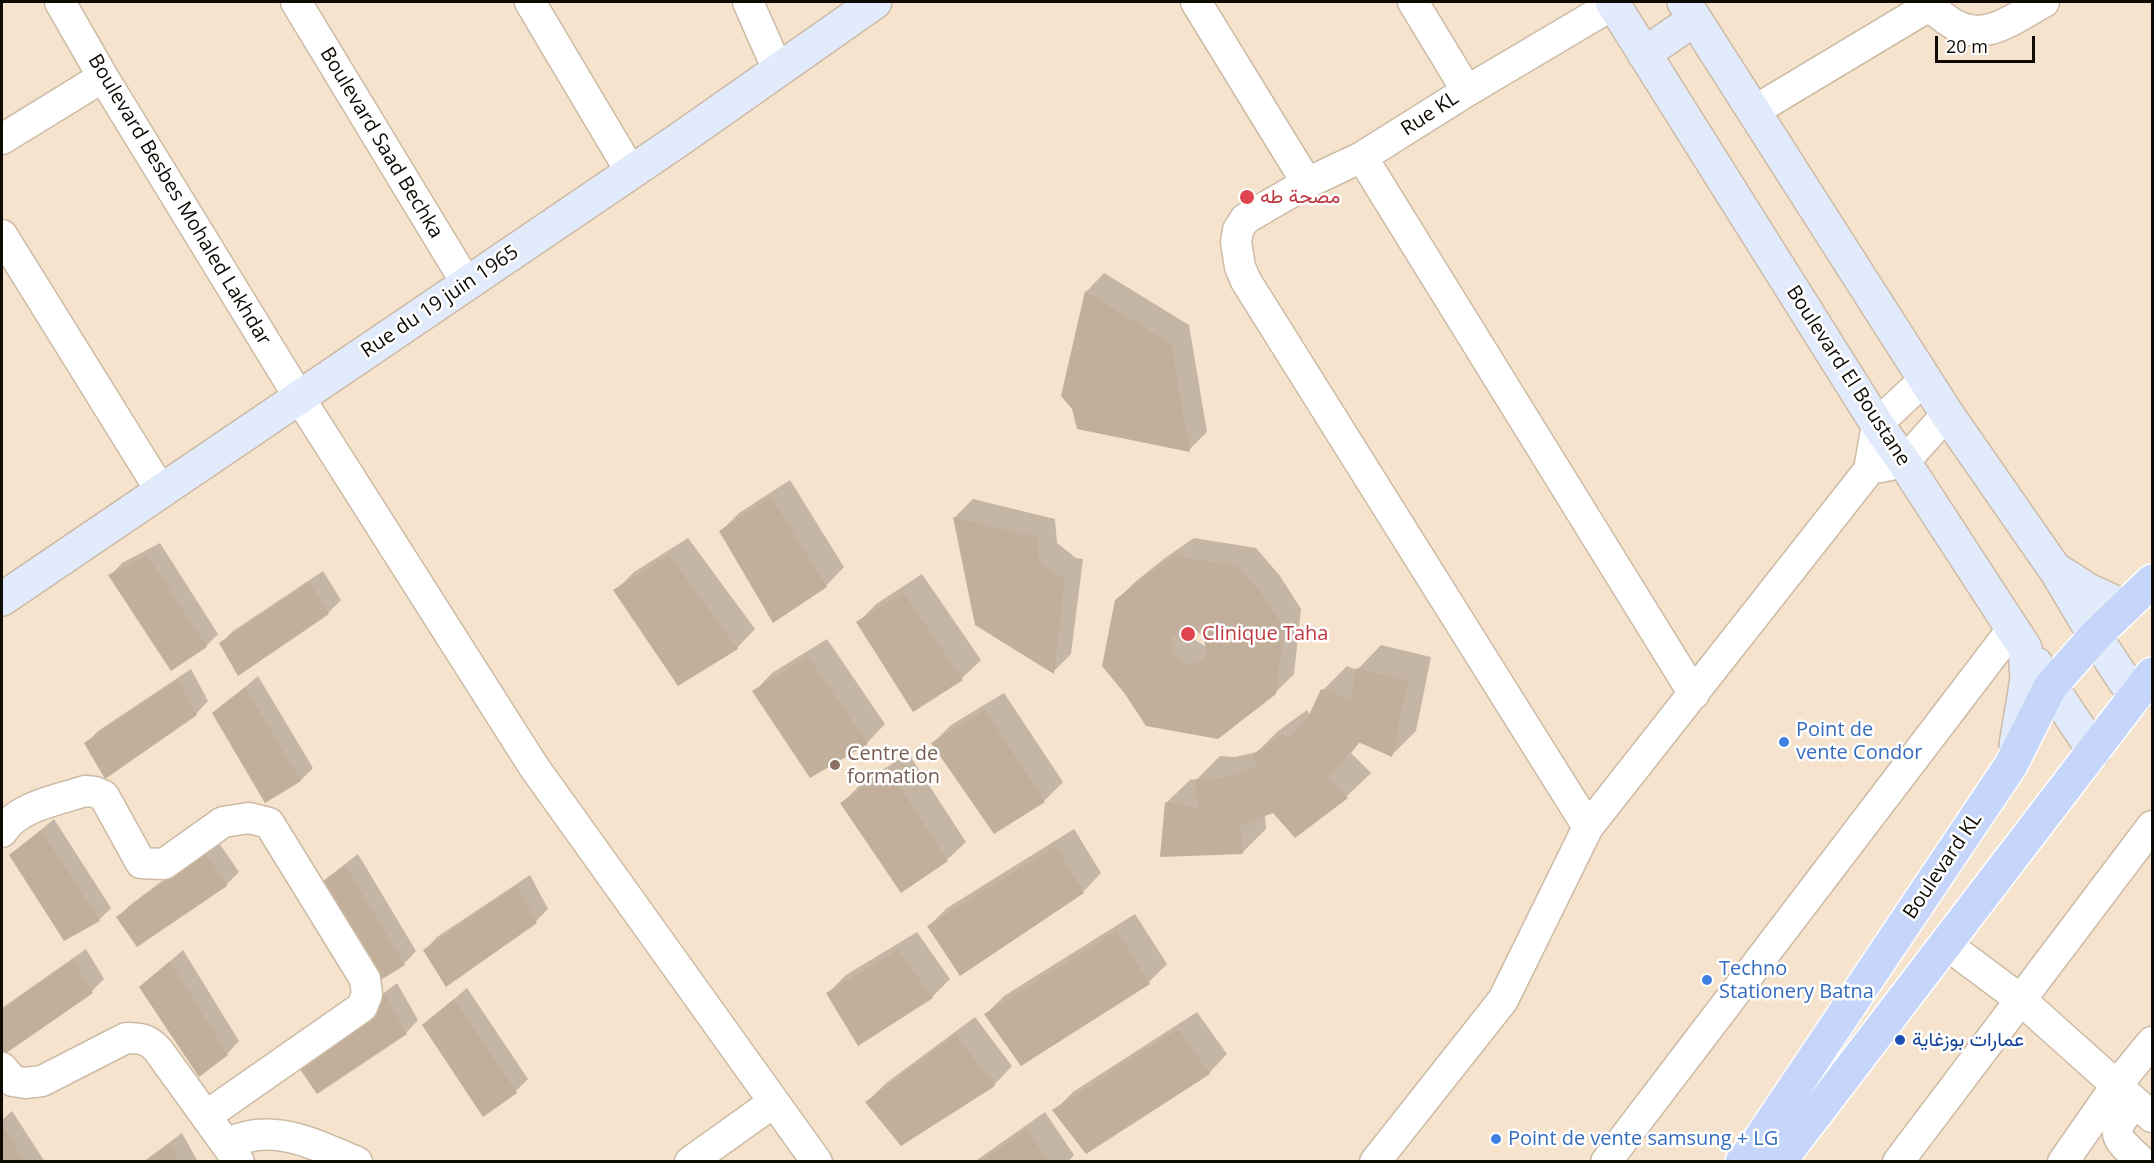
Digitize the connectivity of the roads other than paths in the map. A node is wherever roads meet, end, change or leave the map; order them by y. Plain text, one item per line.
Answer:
1 (60, 2) edge
2 (296, 2) edge
3 (530, 2) edge
4 (748, 2) edge
5 (875, 2) edge
6 (1196, 2) edge
7 (1413, 2) edge
8 (1614, 2) edge
9 (2044, 2) edge
10 (1928, 4) edge
11 (1689, 10) edge
12 (1644, 54) junction
13 (778, 70) junction
14 (103, 77) junction
15 (1467, 91) junction
16 (1754, 111) junction
17 (2, 139) edge
18 (1362, 157) junction
19 (632, 172) junction
20 (1307, 183) junction
21 (2, 235) edge
22 (467, 284) junction
23 (1925, 380) junction
24 (299, 398) junction
25 (1947, 414) junction
26 (1877, 424) junction
27 (1904, 462) junction
28 (1869, 470) junction
29 (161, 491) junction
30 (2054, 568) junction
31 (2152, 581) edge
32 (2, 599) edge
33 (2125, 607) junction
34 (2095, 636) junction
35 (2019, 638) junction
36 (2144, 686) edge
37 (2050, 687) junction
38 (1694, 694) junction
39 (2094, 750) junction
40 (2012, 765) junction
41 (2152, 826) edge
42 (1588, 827) junction
43 (2, 832) edge
44 (1946, 944) junction
45 (2021, 1000) junction
46 (2152, 1042) edge
47 (2, 1068) edge
48 (774, 1102) junction
49 (2135, 1102) edge
50 (206, 1116) junction
51 (232, 1152) edge
52 (357, 1161) edge
53 (690, 1161) edge
54 (817, 1161) edge
55 (1375, 1161) edge
56 (1606, 1161) edge
57 (1742, 1161) edge
58 (1779, 1161) edge
59 (1898, 1161) edge
60 (2063, 1161) edge
61 (2142, 1161) edge

1 - 14 street, Boulevard Besbes Mohaled Lakhdar
2 - 22 street, Boulevard Saad Bechka
3 - 19 street
4 - 13 street
5 - 13 main road, Rue du 19 juin 1965
6 - 20 street
7 - 15 street
8 - 12 main road, Boulevard El Boustane
8 - 15 street, Rue KL
9 - 10 street
10 - 16 street
11 - 12 main road
11 - 16 main road
12 - 26 main road, Boulevard El Boustane
13 - 19 main road, Rue du 19 juin 1965
14 - 17 street
14 - 24 street, Boulevard Besbes Mohaled Lakhdar
15 - 18 street, Rue KL
16 - 23 main road
18 - 20 street, Rue KL
18 - 38 street
19 - 22 main road, Rue du 19 juin 1965
20 - 42 street, Rue KL
21 - 29 street
22 - 24 main road, Rue du 19 juin 1965
23 - 25 main road
23 - 26 street
24 - 29 main road, Rue du 19 juin 1965
24 - 48 street, Boulevard Besbes Mohaled Lakhdar
25 - 27 street
25 - 30 main road
26 - 27 main road, Boulevard El Boustane
26 - 28 street
27 - 28 street
27 - 35 main road, Boulevard El Boustane
28 - 38 street
29 - 32 main road, Rue du 19 juin 1965
30 - 33 main road
30 - 34 main road
31 - 33 main road, Boulevard KL
33 - 34 main road, Boulevard KL
34 - 36 main road
34 - 37 main road, Boulevard KL
35 - 37 main road
35 - 40 main road, Boulevard El Boustane
35 - 56 street
36 - 39 main road
37 - 39 main road
37 - 40 main road, Boulevard KL
38 - 42 street
39 - 44 main road
40 - 57 main road, Boulevard KL
41 - 45 street
42 - 55 street
43 - 50 street
44 - 45 street
44 - 58 main road
45 - 49 street
45 - 59 street
46 - 49 street
47 - 50 street
48 - 53 street
48 - 54 street, Boulevard Besbes Mohaled Lakhdar
49 - 60 street
49 - 61 street
50 - 51 street
51 - 52 street

